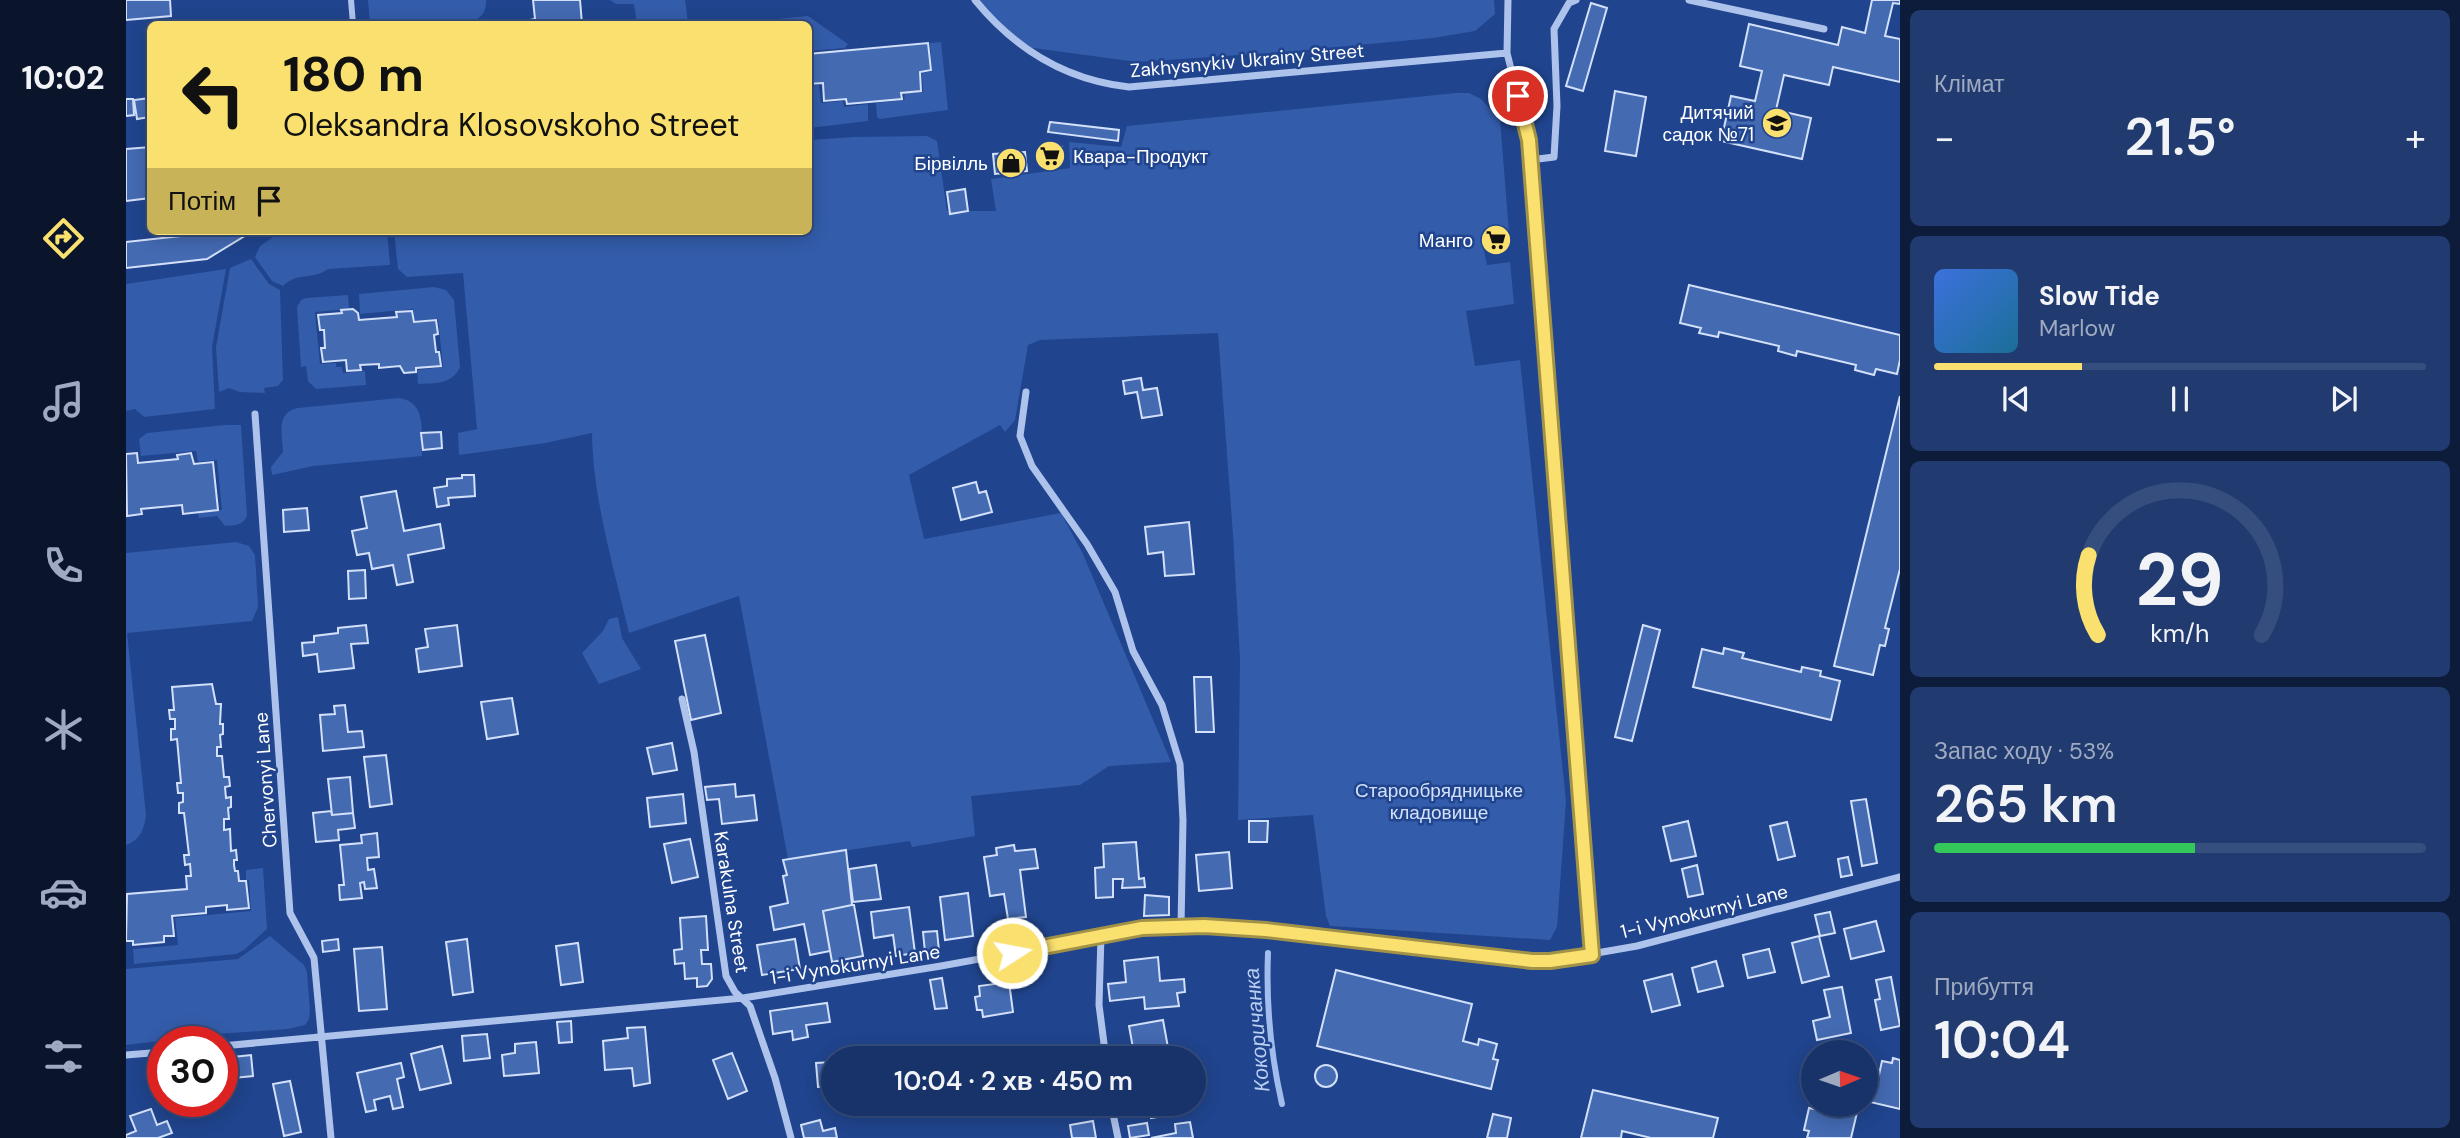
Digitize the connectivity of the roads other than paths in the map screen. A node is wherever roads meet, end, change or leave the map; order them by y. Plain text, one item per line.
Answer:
1 (351, 0) edge
2 (975, 0) edge
3 (1508, 0) edge
4 (1576, 0) edge
5 (1689, 0) edge
6 (353, 21) edge
7 (1824, 29) dead end
8 (1507, 53) junction
9 (1530, 160) junction
10 (1026, 392) dead end
11 (255, 414) dead end
12 (682, 699) dead end
13 (1900, 877) edge
14 (1181, 926) junction
15 (1101, 935) junction
16 (1592, 955) junction
17 (743, 998) junction
18 (322, 1035) junction
19 (238, 1044) edge
20 (1104, 1046) edge
21 (147, 1053) edge
22 (126, 1055) edge
23 (1113, 1116) edge
24 (331, 1138) edge
25 (791, 1138) edge
26 (1118, 1138) edge

1 - 6 street
2 - 8 street, Zakhysnykiv Ukrainy Street
3 - 8 street
4 - 9 street
5 - 7 street
8 - 9 street
9 - 16 street
10 - 14 street
11 - 18 street, Chervonyi Lane
12 - 17 street, Karakulna Street
13 - 16 street, 1-i Vynokurnyi Lane
14 - 15 street, 1-i Vynokurnyi Lane
14 - 16 street, 1-i Vynokurnyi Lane
15 - 17 street, 1-i Vynokurnyi Lane
15 - 20 street
17 - 18 street, 1-i Vynokurnyi Lane
17 - 25 street, Karakulna Street
18 - 19 street, 1-i Vynokurnyi Lane
18 - 24 street, Chervonyi Lane
21 - 22 street
23 - 26 street

